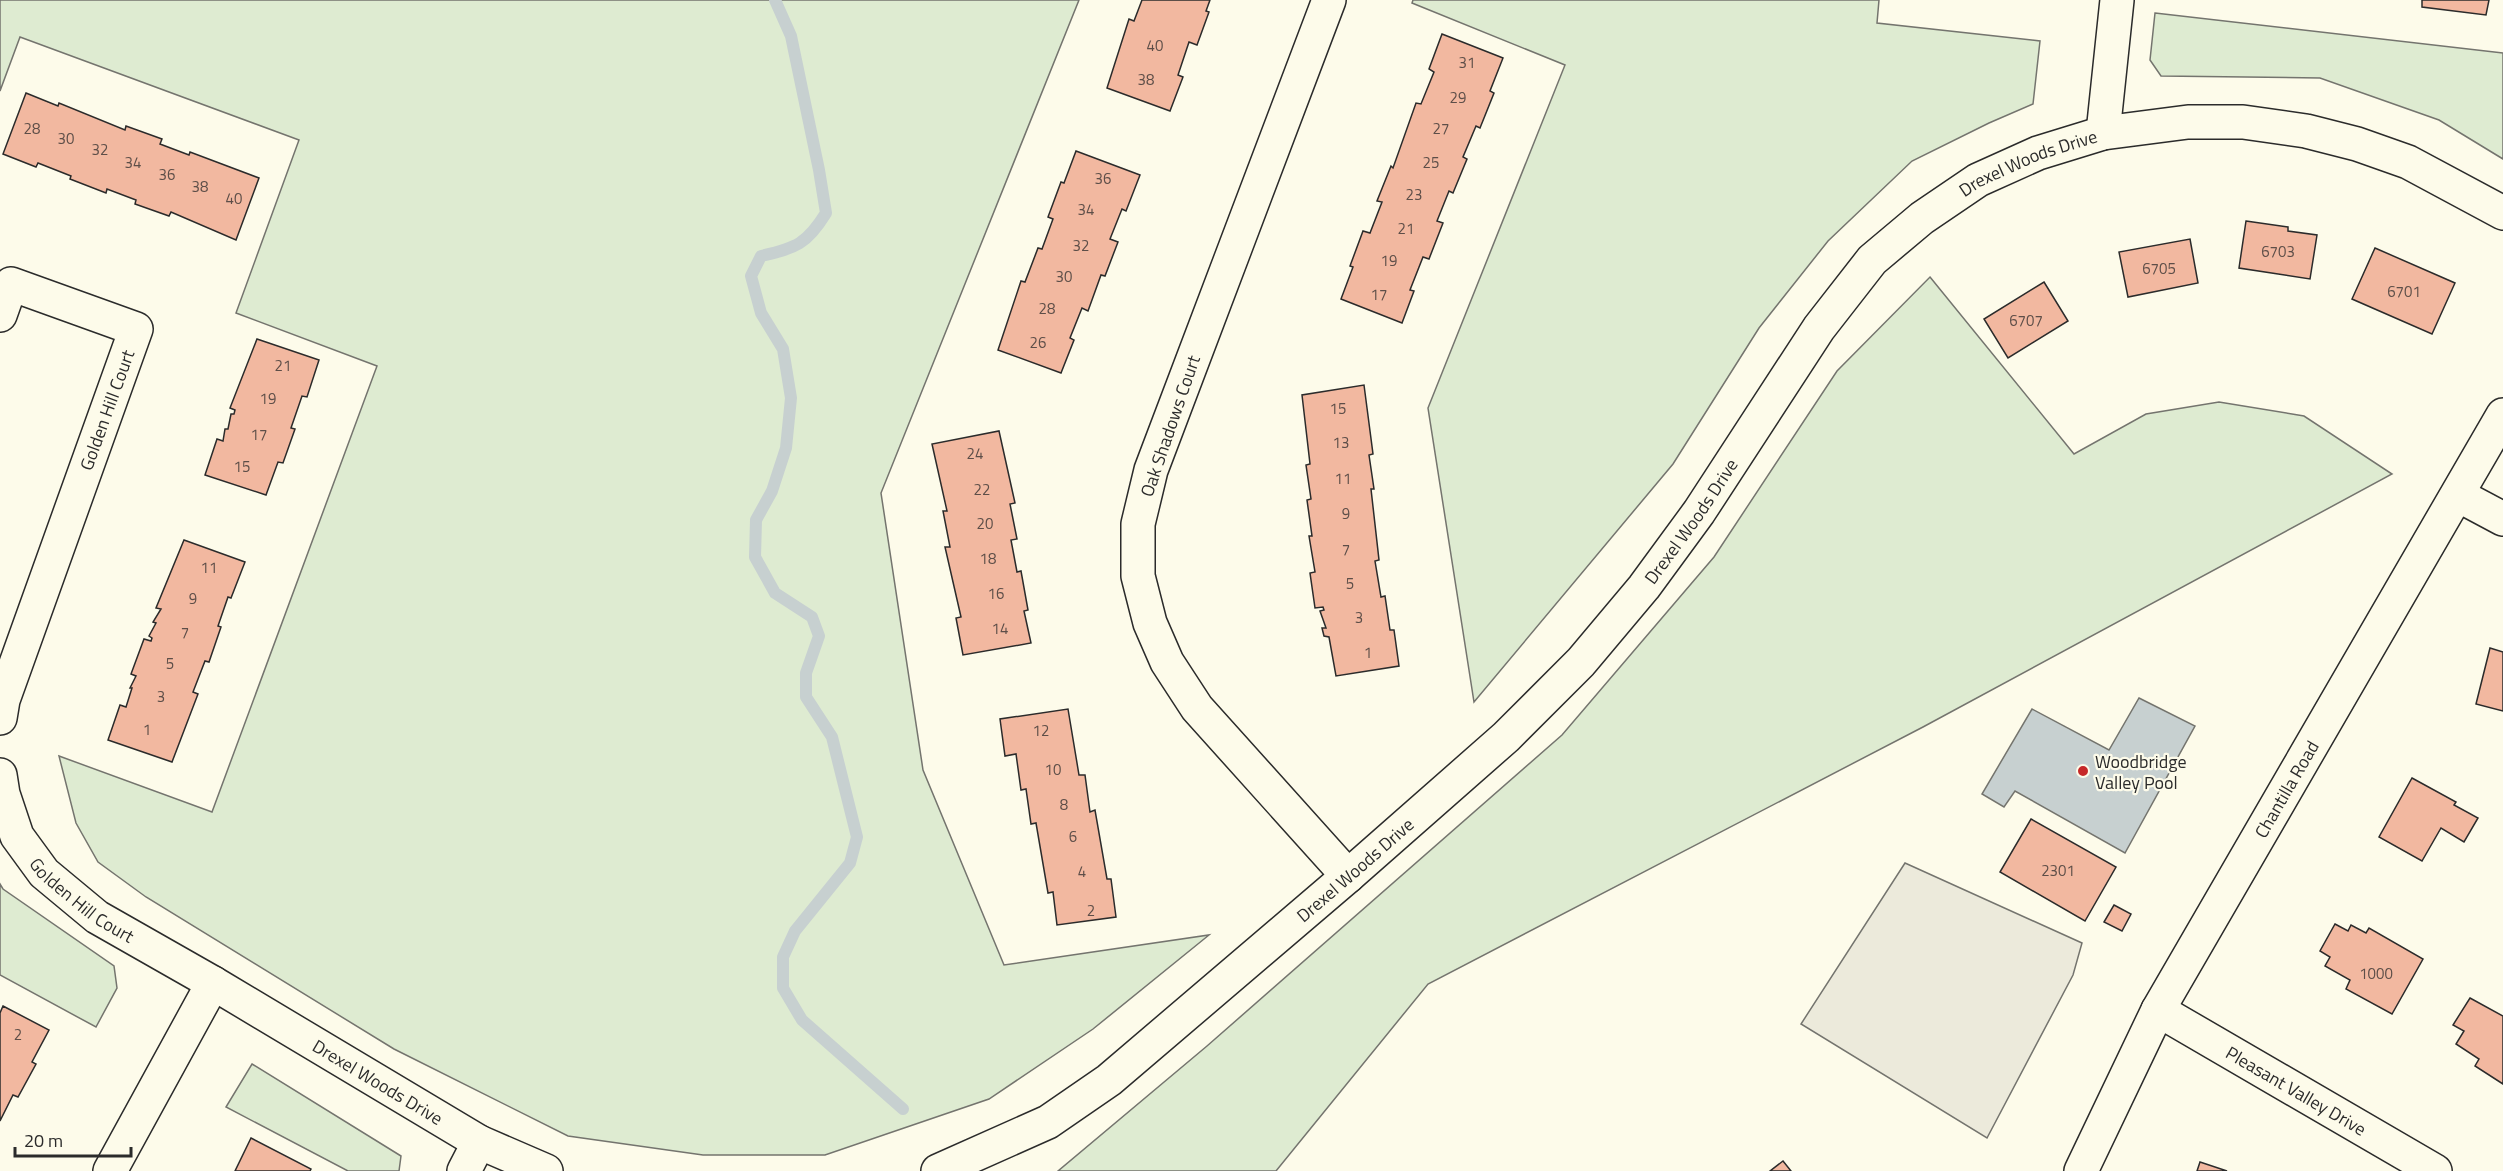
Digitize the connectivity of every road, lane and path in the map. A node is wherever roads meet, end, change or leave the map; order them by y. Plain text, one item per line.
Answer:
1 (1329, 0) edge
2 (2117, 0) edge
3 (2103, 133) junction
4 (2503, 213) edge
5 (0, 315) edge
6 (2503, 415) edge
7 (2458, 495) junction
8 (2503, 519) edge
9 (11, 642) edge
10 (0, 718) edge
11 (0, 775) edge
12 (1348, 876) junction
13 (213, 983) junction
14 (2158, 1010) junction
15 (479, 1142) junction
16 (111, 1171) edge
17 (464, 1171) edge
18 (546, 1171) edge
19 (938, 1171) edge
20 (2081, 1171) edge
21 (2435, 1171) edge

1 - 12 street, Oak Shadows Court
2 - 3 street
3 - 4 street, Drexel Woods Drive
3 - 12 street, Drexel Woods Drive
5 - 9 street, Golden Hill Court
6 - 7 street, Chantilla Road
7 - 8 street
7 - 14 street, Chantilla Road
9 - 10 street, Golden Hill Court
11 - 13 street, Golden Hill Court
12 - 19 street, Drexel Woods Drive
13 - 15 street, Drexel Woods Drive
13 - 16 street
14 - 20 street, Chantilla Road
14 - 21 street, Pleasant Valley Drive
15 - 17 street
15 - 18 street, Drexel Woods Drive

